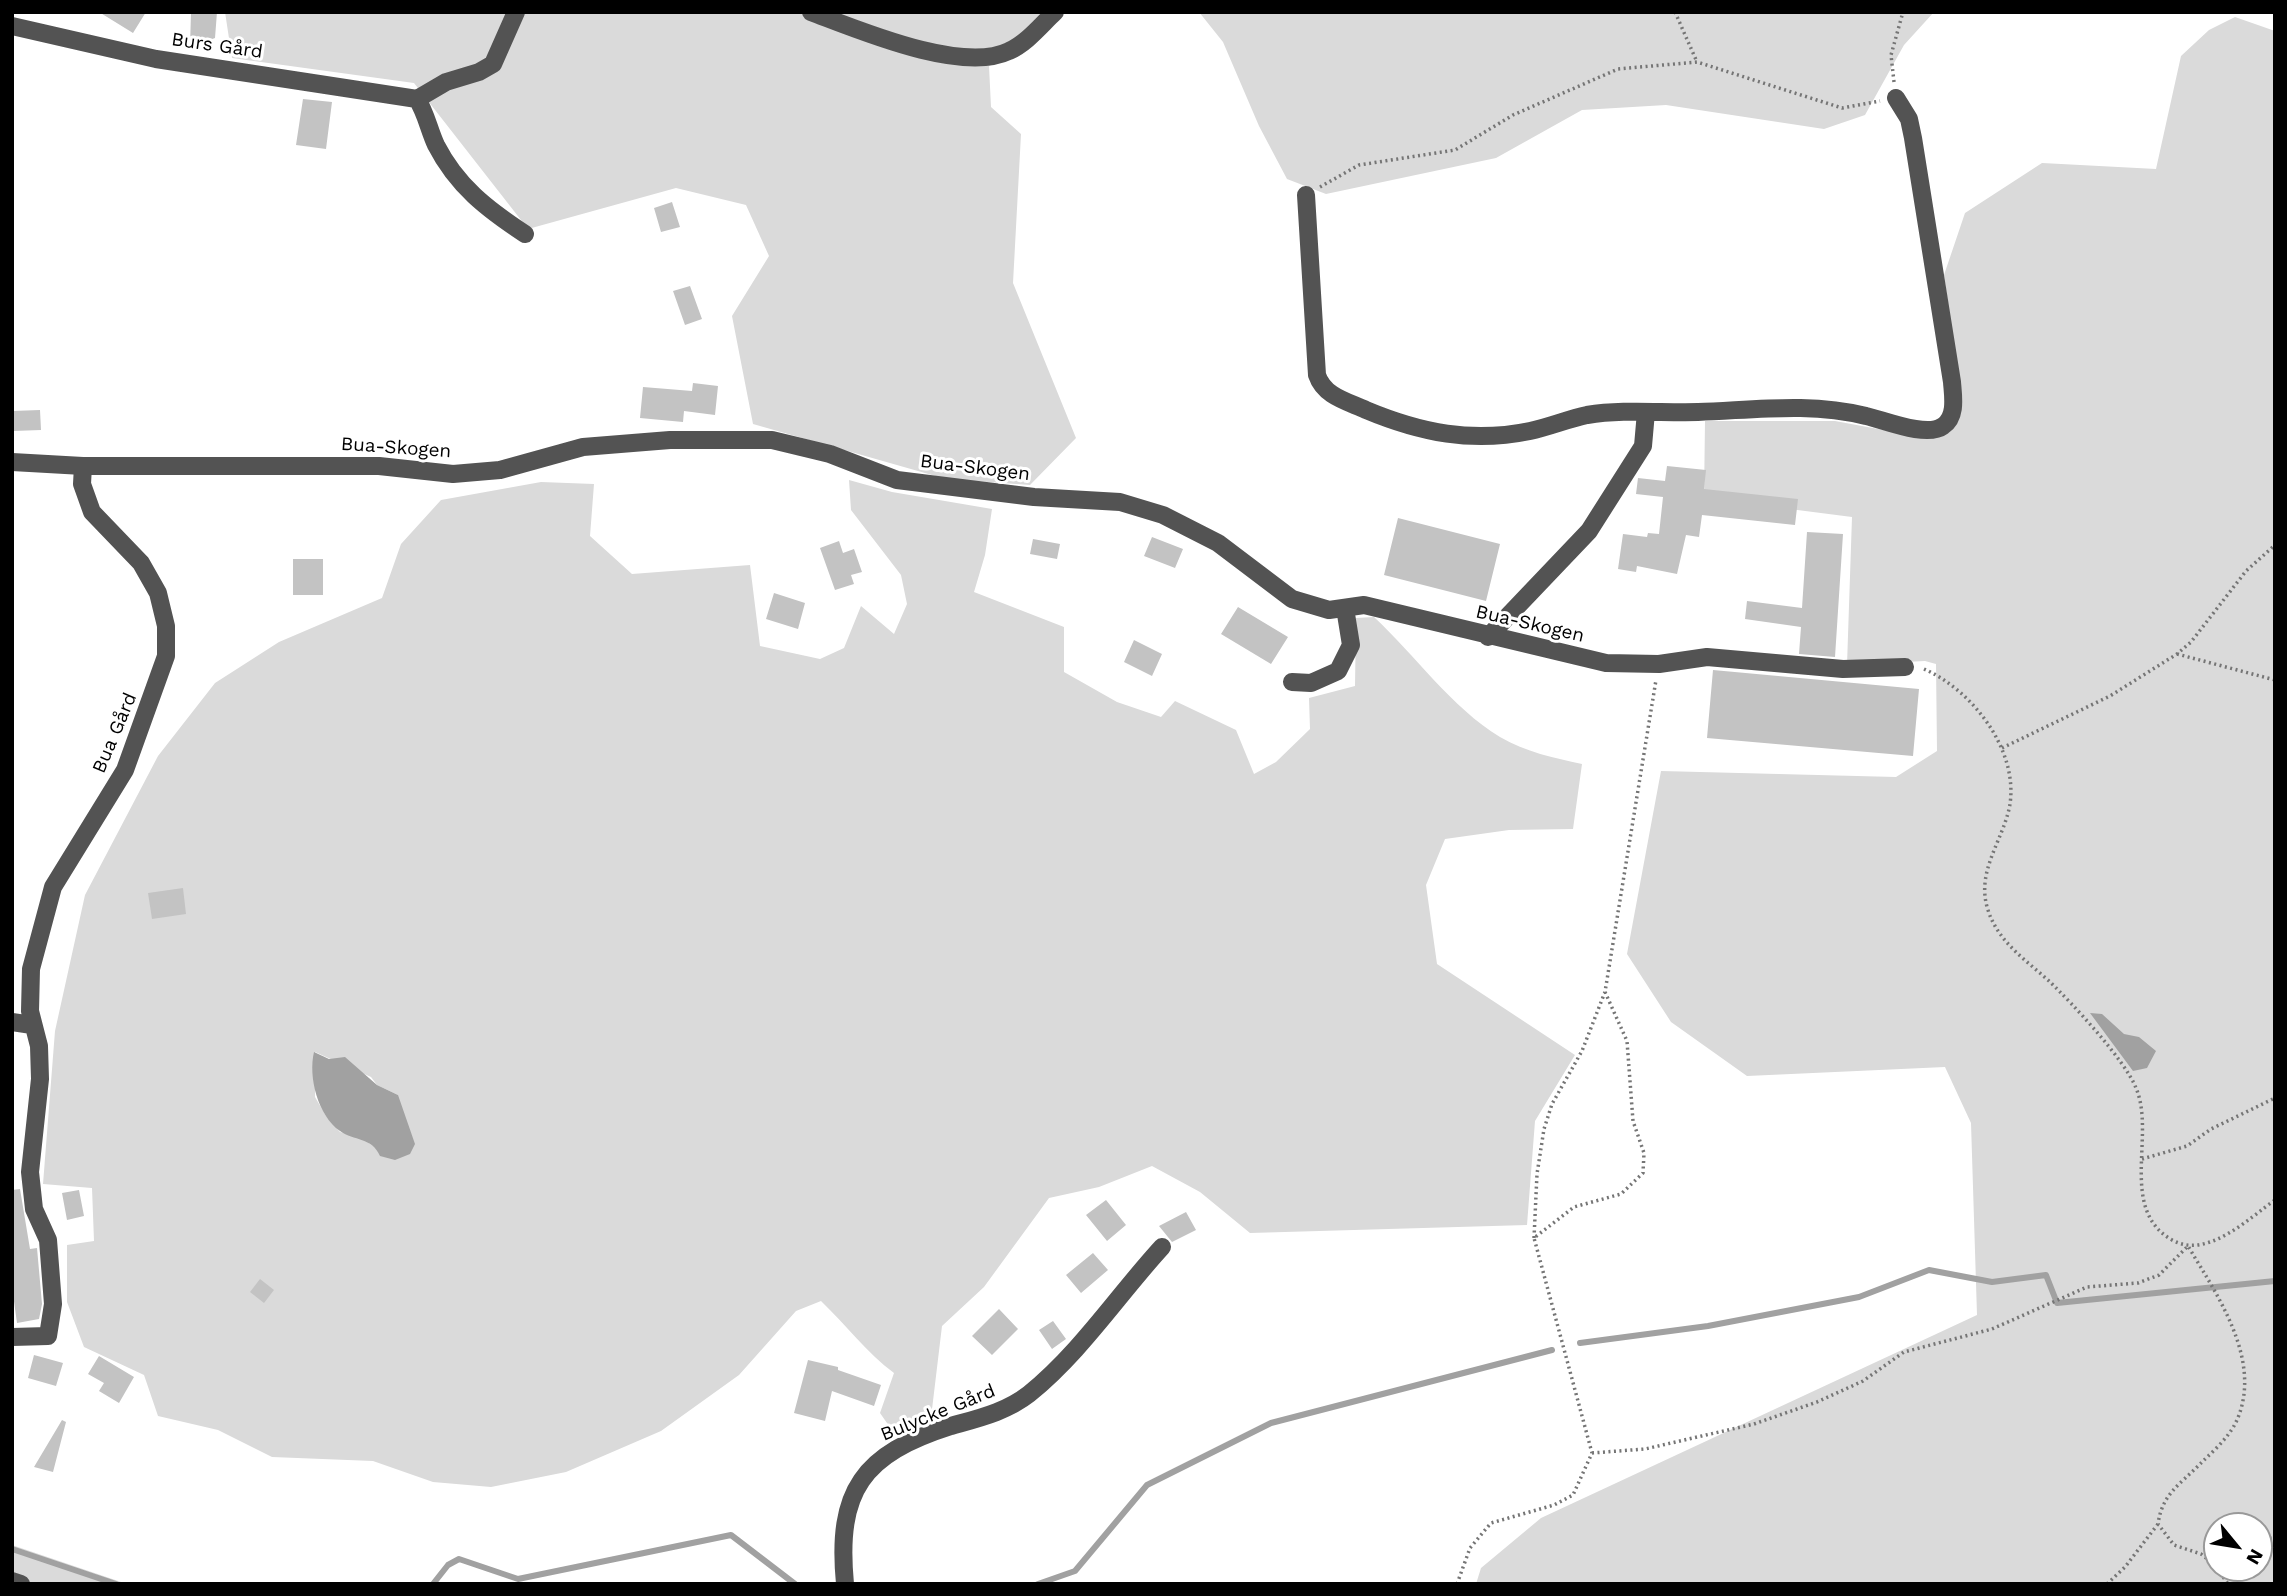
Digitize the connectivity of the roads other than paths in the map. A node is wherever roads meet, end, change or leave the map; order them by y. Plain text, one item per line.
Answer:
1 (516, 12) edge
2 (811, 12) edge
3 (1055, 12) edge
4 (12, 26) edge
5 (1896, 98) road end
6 (417, 99) junction
7 (1306, 195) road end
8 (525, 234) dead end
9 (1646, 412) junction
10 (12, 461) edge
11 (83, 466) junction
12 (1345, 608) junction
13 (1488, 637) junction
14 (1905, 667) road end
15 (1292, 682) dead end
16 (12, 1022) edge
17 (32, 1025) junction
18 (1161, 1247) dead end
19 (12, 1337) edge
20 (12, 1581) edge
21 (21, 1584) edge
22 (845, 1584) edge

1 - 6 street
2 - 3 street
4 - 6 street, Burs Gård
5 - 9 street
6 - 8 street
7 - 9 street
9 - 13 street
10 - 11 street, Bua-Skogen
11 - 12 street, Bua-Skogen
11 - 17 street, Bua Gård
12 - 13 street, Bua-Skogen
12 - 15 street
13 - 14 street, Bua-Skogen
16 - 17 street
17 - 19 street, Bua Gård
18 - 22 street, Bulycke Gård
20 - 21 street

